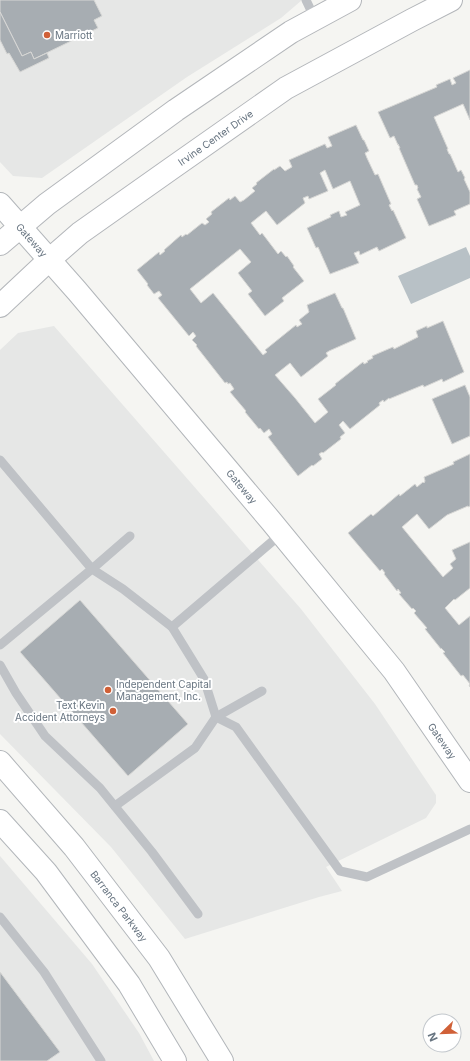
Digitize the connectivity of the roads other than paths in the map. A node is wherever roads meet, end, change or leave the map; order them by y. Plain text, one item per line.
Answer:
1 (350, 0) edge
2 (451, 0) edge
3 (311, 9) edge
4 (0, 204) edge
5 (20, 227) junction
6 (0, 244) edge
7 (49, 260) junction
8 (0, 306) edge
9 (0, 460) edge
10 (282, 534) junction
11 (130, 536) dead end
12 (92, 569) junction
13 (172, 627) junction
14 (0, 645) edge
15 (0, 665) edge
16 (262, 691) dead end
17 (216, 717) junction
18 (0, 762) edge
19 (470, 781) edge
20 (115, 806) junction
21 (0, 821) edge
22 (470, 829) edge
23 (198, 914) dead end
24 (0, 917) edge
25 (101, 1061) edge
26 (175, 1061) edge
27 (222, 1061) edge

1 - 3 main road
2 - 7 main road, Irvine Center Drive
3 - 5 main road
4 - 5 main road, Gateway
5 - 6 main road
5 - 7 main road, Gateway
7 - 8 main road, Irvine Center Drive
7 - 10 main road, Gateway
9 - 12 lane
10 - 13 lane
10 - 19 main road, Gateway
11 - 12 lane
12 - 13 lane
12 - 14 lane
13 - 17 lane
15 - 20 lane
16 - 17 lane
17 - 20 lane
17 - 22 lane
18 - 27 main road, Barranca Parkway
20 - 23 lane
21 - 26 main road
24 - 25 lane

